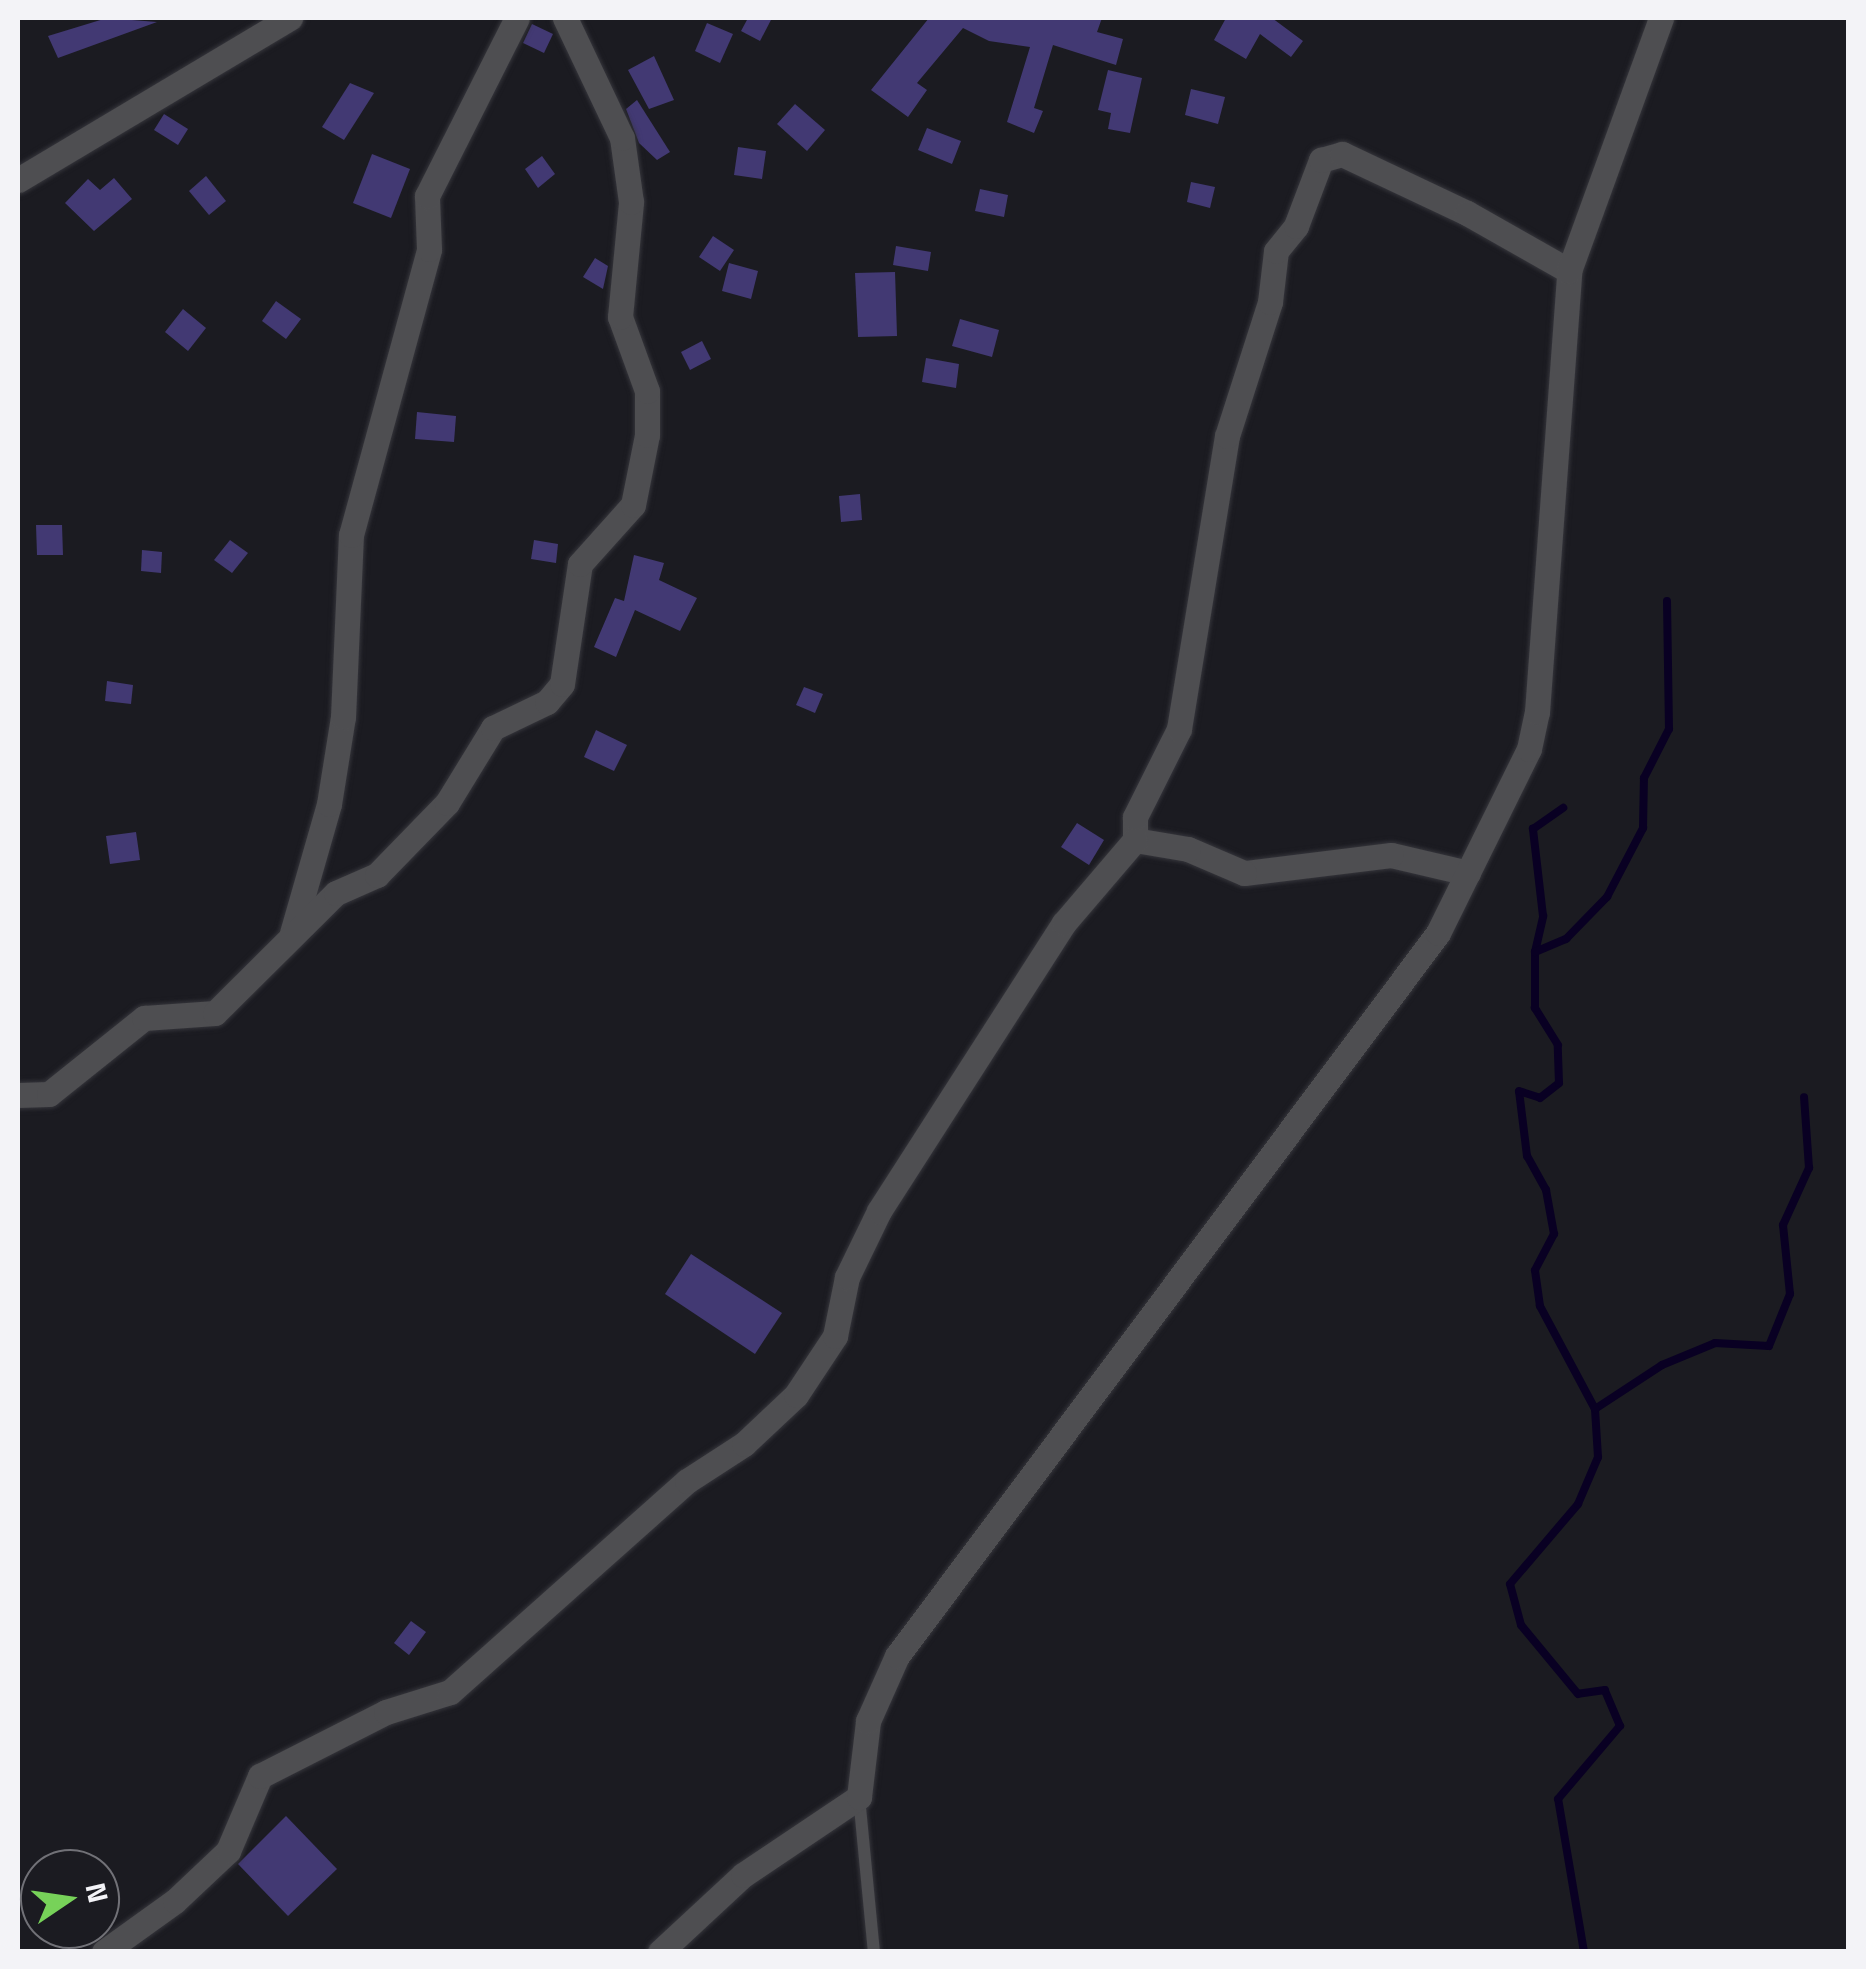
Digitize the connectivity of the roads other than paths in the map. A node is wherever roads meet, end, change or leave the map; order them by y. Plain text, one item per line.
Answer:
1 (290, 18) edge
2 (517, 18) edge
3 (566, 18) edge
4 (1661, 18) edge
5 (18, 180) edge
6 (1569, 272) junction
7 (1135, 840) junction
8 (1468, 873) junction
9 (292, 933) junction
10 (18, 1095) edge
11 (859, 1797) junction
12 (104, 1952) edge
13 (660, 1952) edge
14 (874, 1952) edge

1 - 5 street
2 - 9 street
3 - 9 street
4 - 6 street
6 - 7 street
6 - 8 street
7 - 8 street
7 - 12 street
8 - 11 street
9 - 10 street
11 - 13 street
11 - 14 lane

